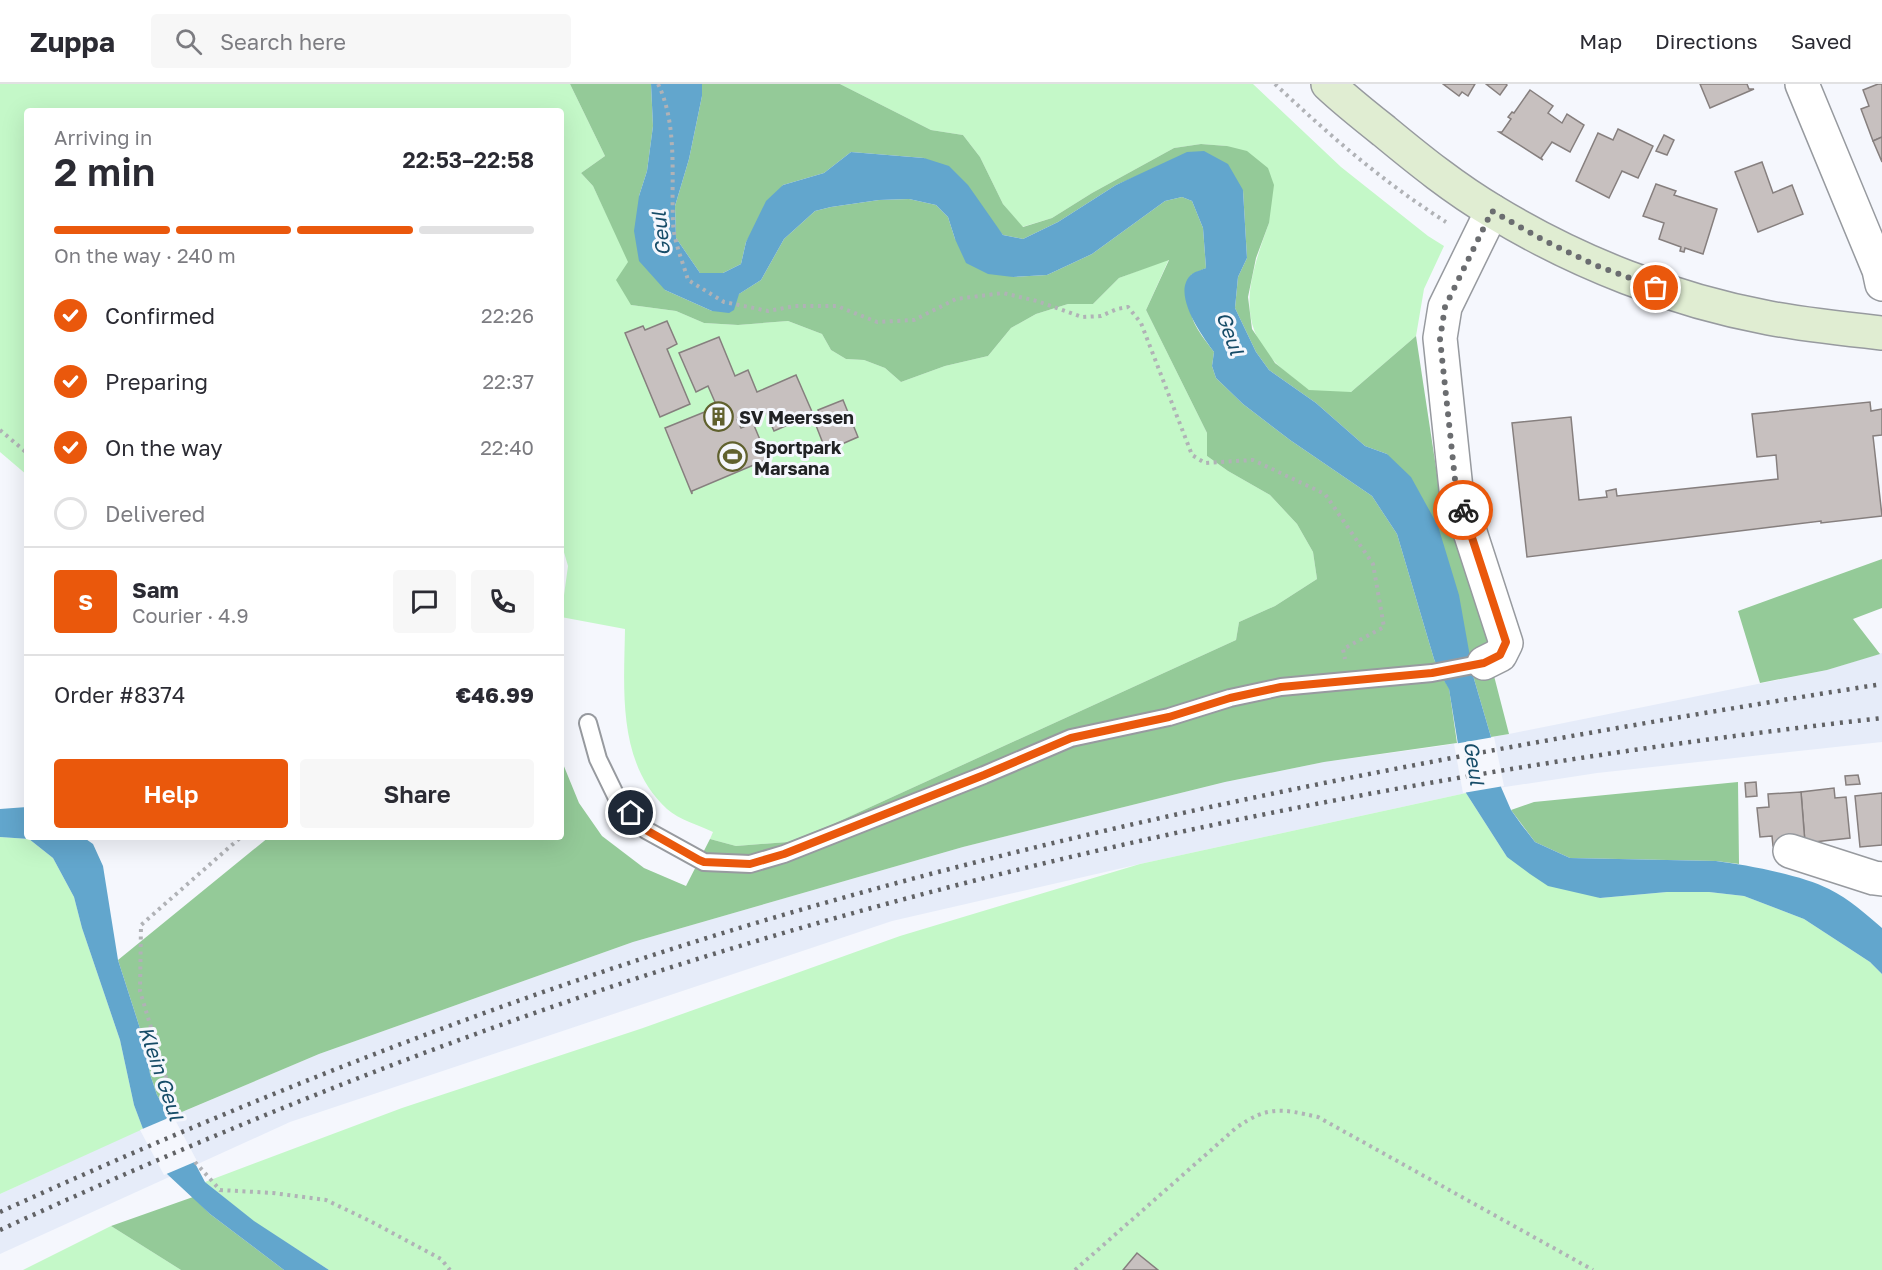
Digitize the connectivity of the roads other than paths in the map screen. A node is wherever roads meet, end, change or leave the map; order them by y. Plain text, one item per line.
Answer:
1 (1802, 84) edge
2 (1336, 87) edge
3 (1492, 211) junction
4 (1882, 285) edge
5 (1882, 333) edge
6 (1484, 663) joint
7 (588, 723) dead end
8 (1790, 851) dead end
9 (1882, 879) edge

1 - 4 street
2 - 3 street
3 - 5 street
3 - 6 street
6 - 7 lane
8 - 9 street

